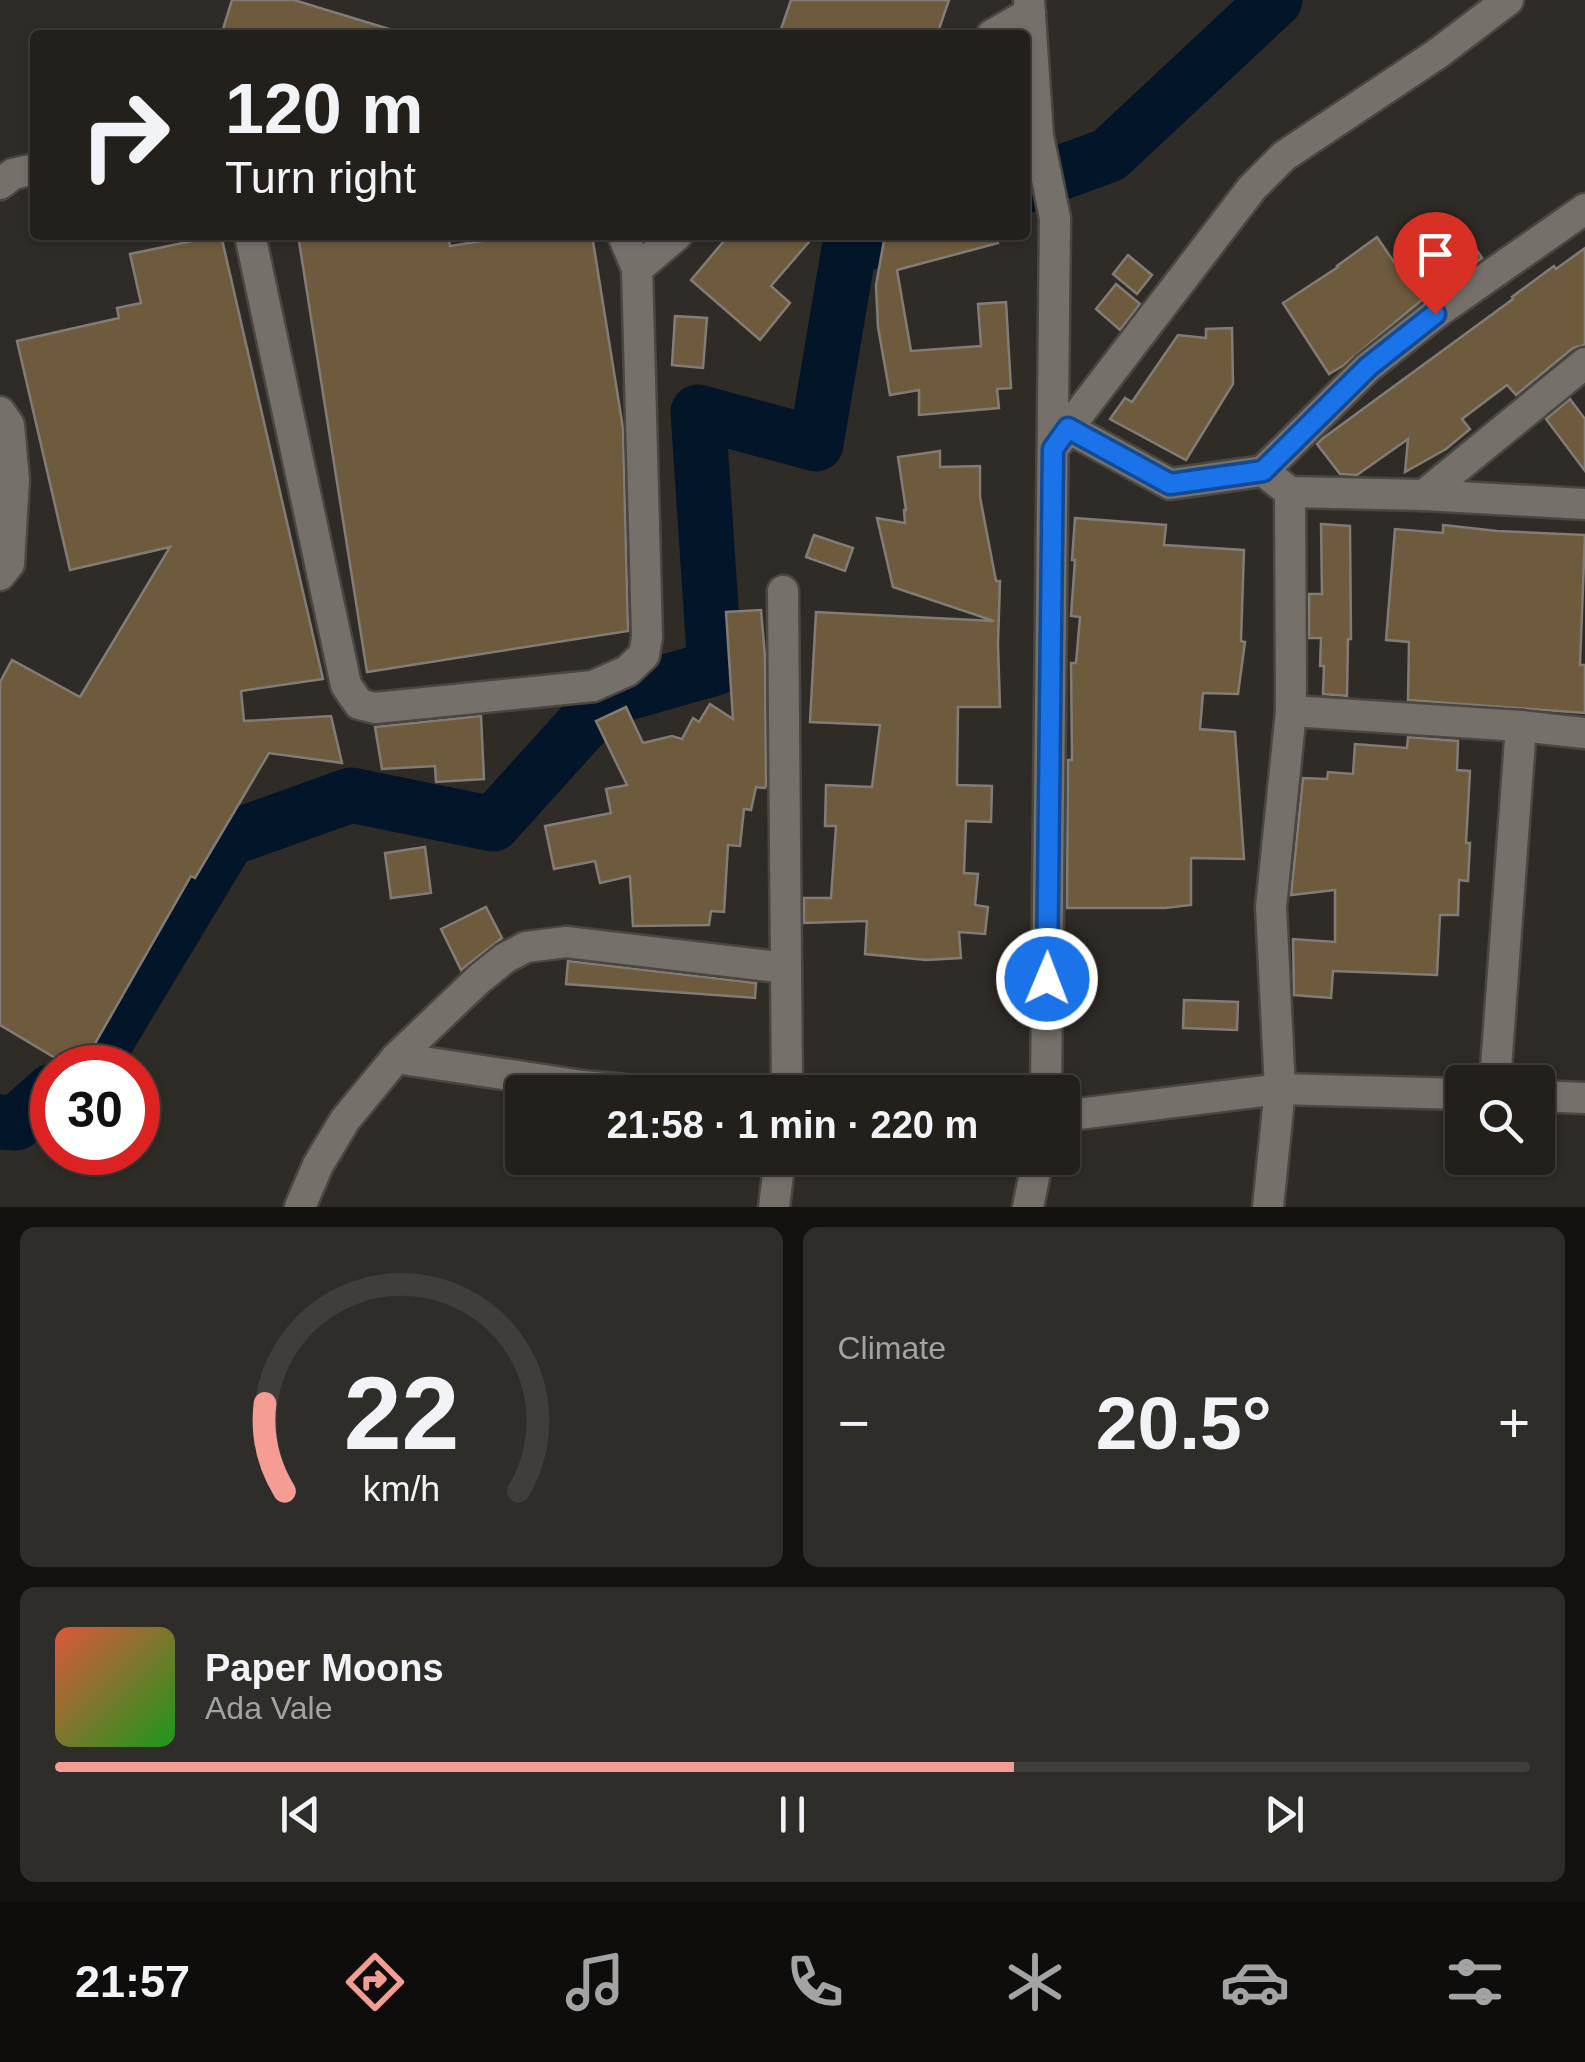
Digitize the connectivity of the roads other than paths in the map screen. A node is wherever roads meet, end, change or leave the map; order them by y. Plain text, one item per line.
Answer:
1 (1508, 0) edge
2 (1030, 6) edge
3 (999, 30) edge
4 (30, 170) edge
5 (1, 183) edge
6 (1585, 210) edge
7 (251, 240) edge
8 (627, 240) edge
9 (672, 240) edge
10 (637, 270) junction
11 (1585, 363) edge
12 (0, 412) edge
13 (1060, 438) junction
14 (1263, 471) junction
15 (1290, 492) junction
16 (1424, 495) junction
17 (1585, 504) edge
18 (0, 575) edge
19 (783, 591) dead end
20 (1291, 711) junction
21 (1521, 726) junction
22 (1585, 732) edge
23 (786, 968) junction
24 (396, 1058) junction
25 (1496, 1065) edge
26 (510, 1075) edge
27 (787, 1075) edge
28 (1046, 1075) edge
29 (1280, 1089) junction
30 (1445, 1094) edge
31 (1555, 1097) edge
32 (1585, 1098) edge
33 (1080, 1114) edge
34 (778, 1175) edge
35 (1035, 1175) edge
36 (300, 1207) edge
37 (774, 1207) edge
38 (1028, 1207) edge
39 (1268, 1207) edge

1 - 13 street
2 - 3 street
2 - 13 street
4 - 5 street
6 - 14 street
7 - 10 street
8 - 10 street
9 - 10 street
11 - 16 street
12 - 18 street
13 - 14 street
13 - 28 street
14 - 15 street
15 - 16 street
15 - 20 street
16 - 17 street
19 - 23 street
20 - 21 street
20 - 29 street
21 - 22 street
21 - 25 street
23 - 24 street
23 - 27 street
24 - 26 street
24 - 36 street
29 - 30 street
29 - 33 street
29 - 39 street
31 - 32 street
34 - 37 street
35 - 38 street

